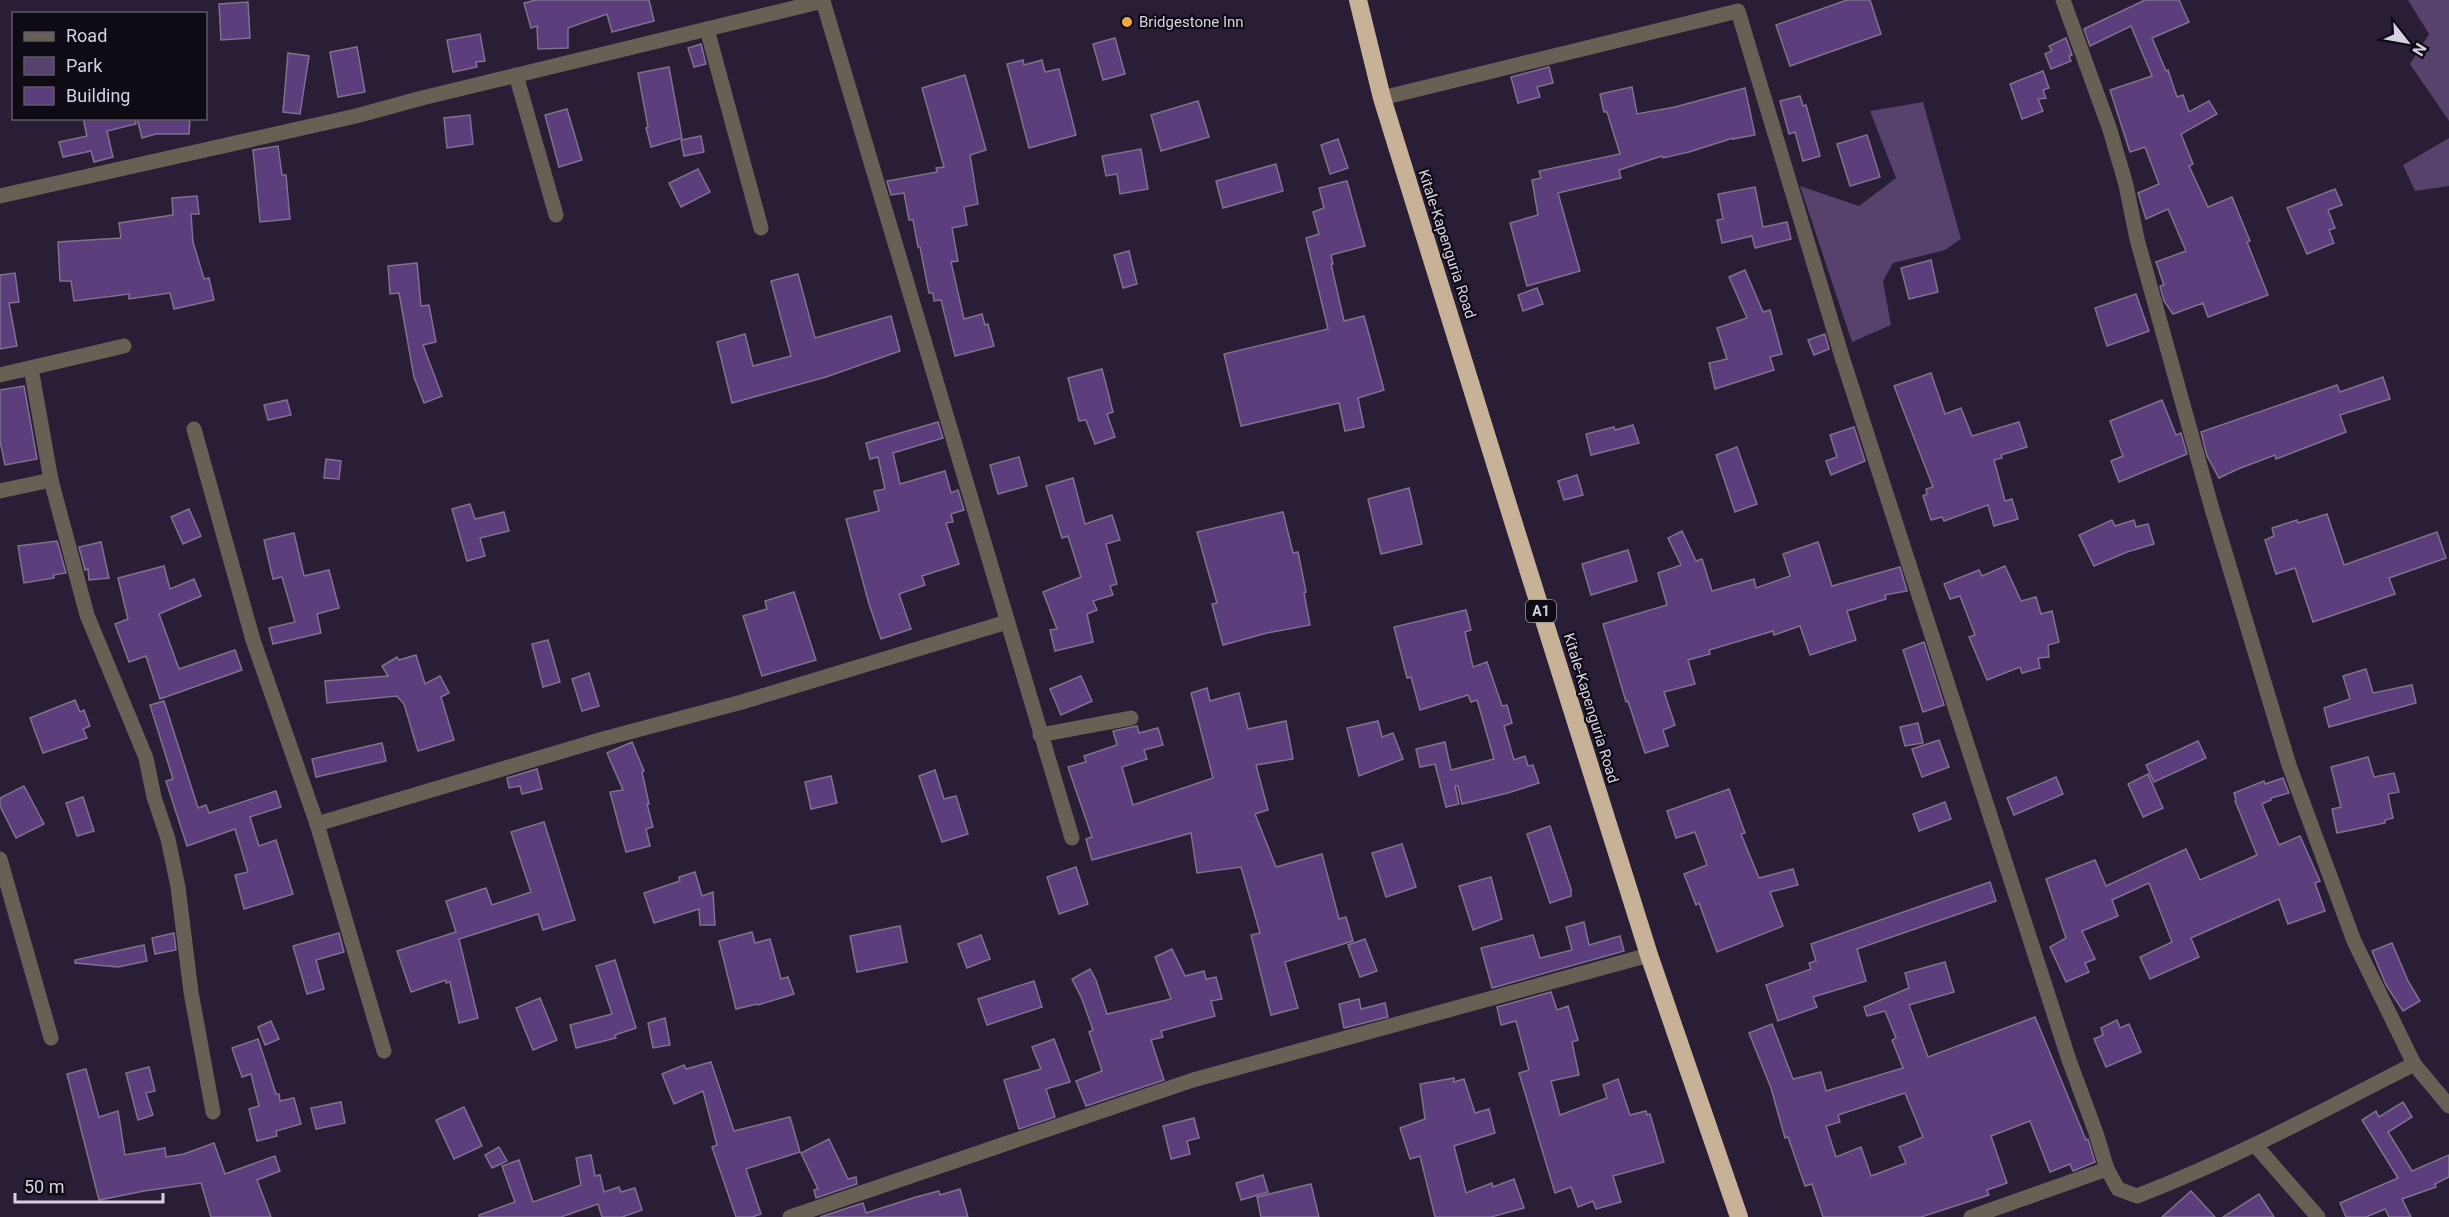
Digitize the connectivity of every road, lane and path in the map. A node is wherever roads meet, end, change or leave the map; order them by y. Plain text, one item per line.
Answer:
1 (1358, 0) edge
2 (2063, 0) edge
3 (822, 1) edge
4 (1736, 5) edge
5 (707, 29) junction
6 (516, 75) junction
7 (1382, 98) junction
8 (0, 196) edge
9 (556, 214) dead end
10 (761, 228) dead end
11 (124, 346) dead end
12 (31, 368) junction
13 (0, 375) edge
14 (194, 429) dead end
15 (51, 480) junction
16 (0, 491) edge
17 (1007, 622) junction
18 (1131, 718) dead end
19 (1040, 735) junction
20 (317, 824) junction
21 (1072, 838) dead end
22 (0, 859) edge
23 (1649, 955) junction
24 (51, 1038) dead end
25 (384, 1051) dead end
26 (2414, 1064) junction
27 (2449, 1106) edge
28 (213, 1112) dead end
29 (2256, 1146) junction
30 (2107, 1169) junction
31 (790, 1217) edge
32 (1739, 1217) edge
33 (1971, 1217) edge
34 (2318, 1217) edge

1 - 7 highway, Kitale-Kapenguria Road / A1
2 - 26 street
3 - 5 street
3 - 17 street
4 - 7 street
4 - 30 street
5 - 6 street
5 - 10 street
6 - 8 street
6 - 9 street
7 - 23 highway, Kitale-Kapenguria Road / A1
11 - 12 street
12 - 13 street
12 - 15 street
14 - 20 street
15 - 16 street
15 - 28 street
17 - 19 street
17 - 20 street
18 - 19 street
19 - 21 street
20 - 25 street
22 - 24 street
23 - 31 street
23 - 32 highway, Kitale-Kapenguria Road / A1
26 - 27 street
26 - 29 street
29 - 30 street
29 - 34 street
30 - 33 street

